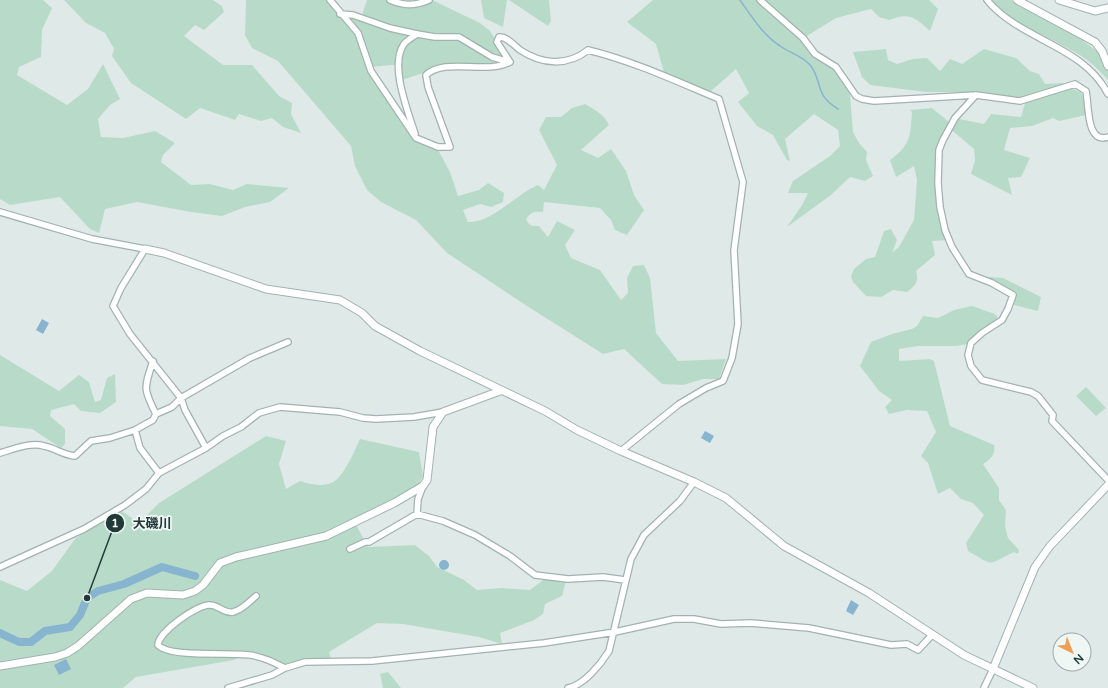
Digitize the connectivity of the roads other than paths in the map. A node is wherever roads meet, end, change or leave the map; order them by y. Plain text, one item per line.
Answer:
1 (330, 0) edge
2 (390, 0) edge
3 (429, 0) edge
4 (760, 0) edge
5 (987, 0) edge
6 (1016, 0) edge
7 (1059, 0) edge
8 (1108, 8) edge
9 (340, 14) junction
10 (416, 34) junction
11 (510, 62) junction
12 (1108, 66) edge
13 (1108, 94) edge
14 (976, 95) junction
15 (1108, 137) edge
16 (416, 138) junction
17 (0, 212) edge
18 (145, 249) junction
19 (288, 342) dead end
20 (153, 362) junction
21 (500, 391) junction
22 (181, 398) junction
23 (443, 412) junction
24 (156, 414) junction
25 (135, 430) junction
26 (206, 448) junction
27 (621, 451) junction
28 (0, 453) edge
29 (159, 473) junction
30 (1108, 480) edge
31 (694, 482) junction
32 (1108, 485) edge
33 (423, 486) junction
34 (417, 514) junction
35 (350, 549) dead end
36 (0, 567) edge
37 (625, 580) junction
38 (256, 596) dead end
39 (615, 632) junction
40 (932, 635) junction
41 (0, 666) edge
42 (285, 668) junction
43 (993, 669) junction
44 (228, 688) edge
45 (568, 688) edge
46 (984, 688) edge
47 (1033, 688) edge

1 - 9 street
2 - 3 street
4 - 14 street
5 - 13 street
6 - 12 street
7 - 8 street
9 - 10 street
9 - 16 street
10 - 11 street
10 - 16 street
11 - 16 street
11 - 27 street
14 - 15 street
14 - 30 street
17 - 18 street
18 - 20 street
18 - 21 street
19 - 22 street
20 - 22 street
20 - 24 street
21 - 23 street
21 - 27 street
22 - 24 street
22 - 26 street
23 - 26 street
23 - 33 street
24 - 25 street
25 - 28 street
25 - 29 street
26 - 29 street
27 - 31 street
29 - 36 street
31 - 37 street
31 - 40 street
32 - 43 street
33 - 34 street
33 - 41 street
34 - 35 street
34 - 37 street
37 - 39 street
38 - 42 street
39 - 40 street
39 - 42 street
39 - 45 street
40 - 43 street
42 - 44 street
43 - 46 street
43 - 47 street

